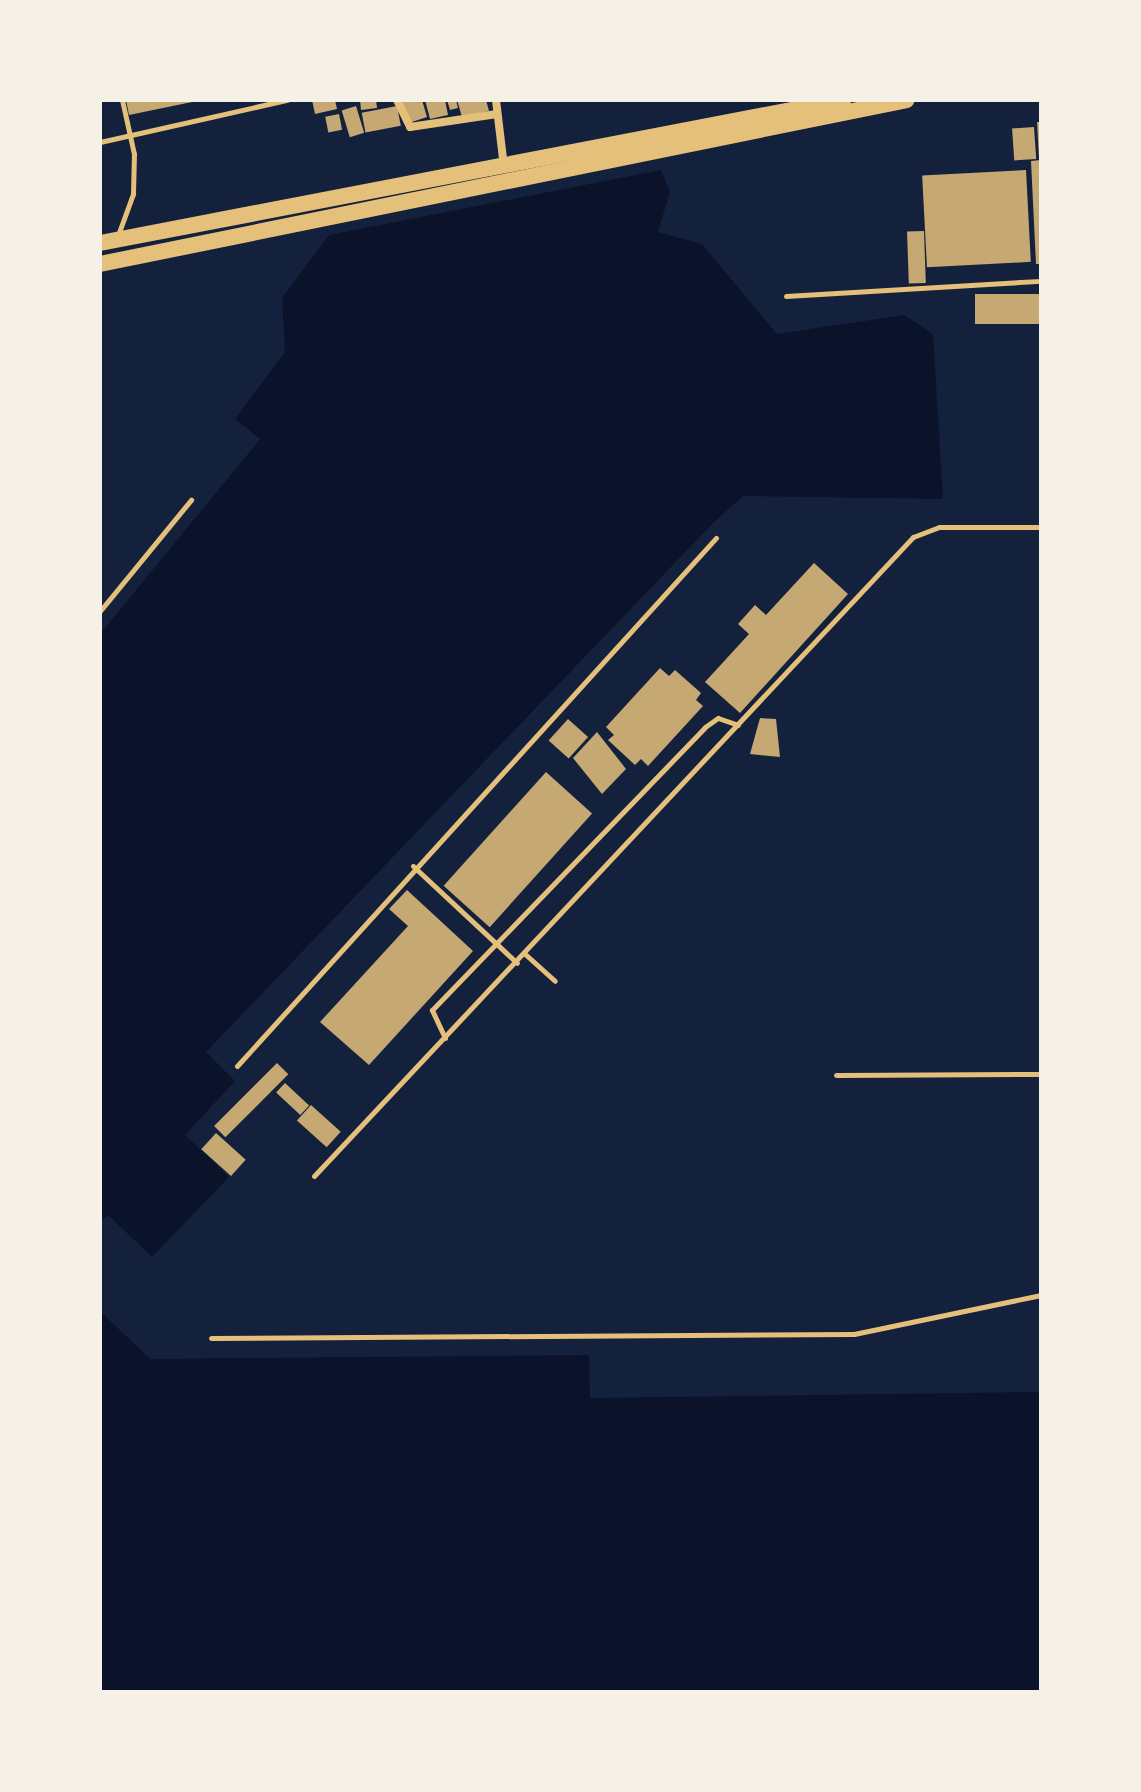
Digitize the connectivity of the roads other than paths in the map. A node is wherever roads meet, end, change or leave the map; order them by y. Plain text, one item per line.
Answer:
1 (122, 100) edge
2 (287, 100) edge
3 (397, 100) edge
4 (496, 100) edge
5 (843, 100) edge
6 (907, 100) edge
7 (872, 103) edge
8 (497, 114) junction
9 (130, 135) junction
10 (100, 142) edge
11 (506, 174) junction
12 (108, 242) edge
13 (103, 264) edge
14 (1041, 281) edge
15 (786, 296) dead end
16 (191, 500) dead end
17 (1041, 527) edge
18 (716, 538) dead end
19 (100, 611) edge
20 (738, 725) junction
21 (413, 866) junction
22 (497, 945) junction
23 (525, 954) junction
24 (517, 963) junction
25 (555, 981) dead end
26 (445, 1038) junction
27 (237, 1066) dead end
28 (1041, 1074) edge
29 (836, 1075) dead end
30 (314, 1176) dead end
31 (1041, 1295) edge
32 (211, 1338) dead end

1 - 9 lane
2 - 9 lane
3 - 8 street
4 - 8 street
5 - 11 highway
6 - 7 highway
7 - 11 highway
8 - 11 street
9 - 10 lane
9 - 12 lane
11 - 12 highway
11 - 13 highway
12 - 13 lane
14 - 15 lane
16 - 19 lane
17 - 20 lane
18 - 21 lane
20 - 22 lane
20 - 23 lane
21 - 22 lane
21 - 27 lane
22 - 24 lane
22 - 26 lane
23 - 24 lane
23 - 25 lane
24 - 26 lane
26 - 30 lane
28 - 29 lane
31 - 32 lane

